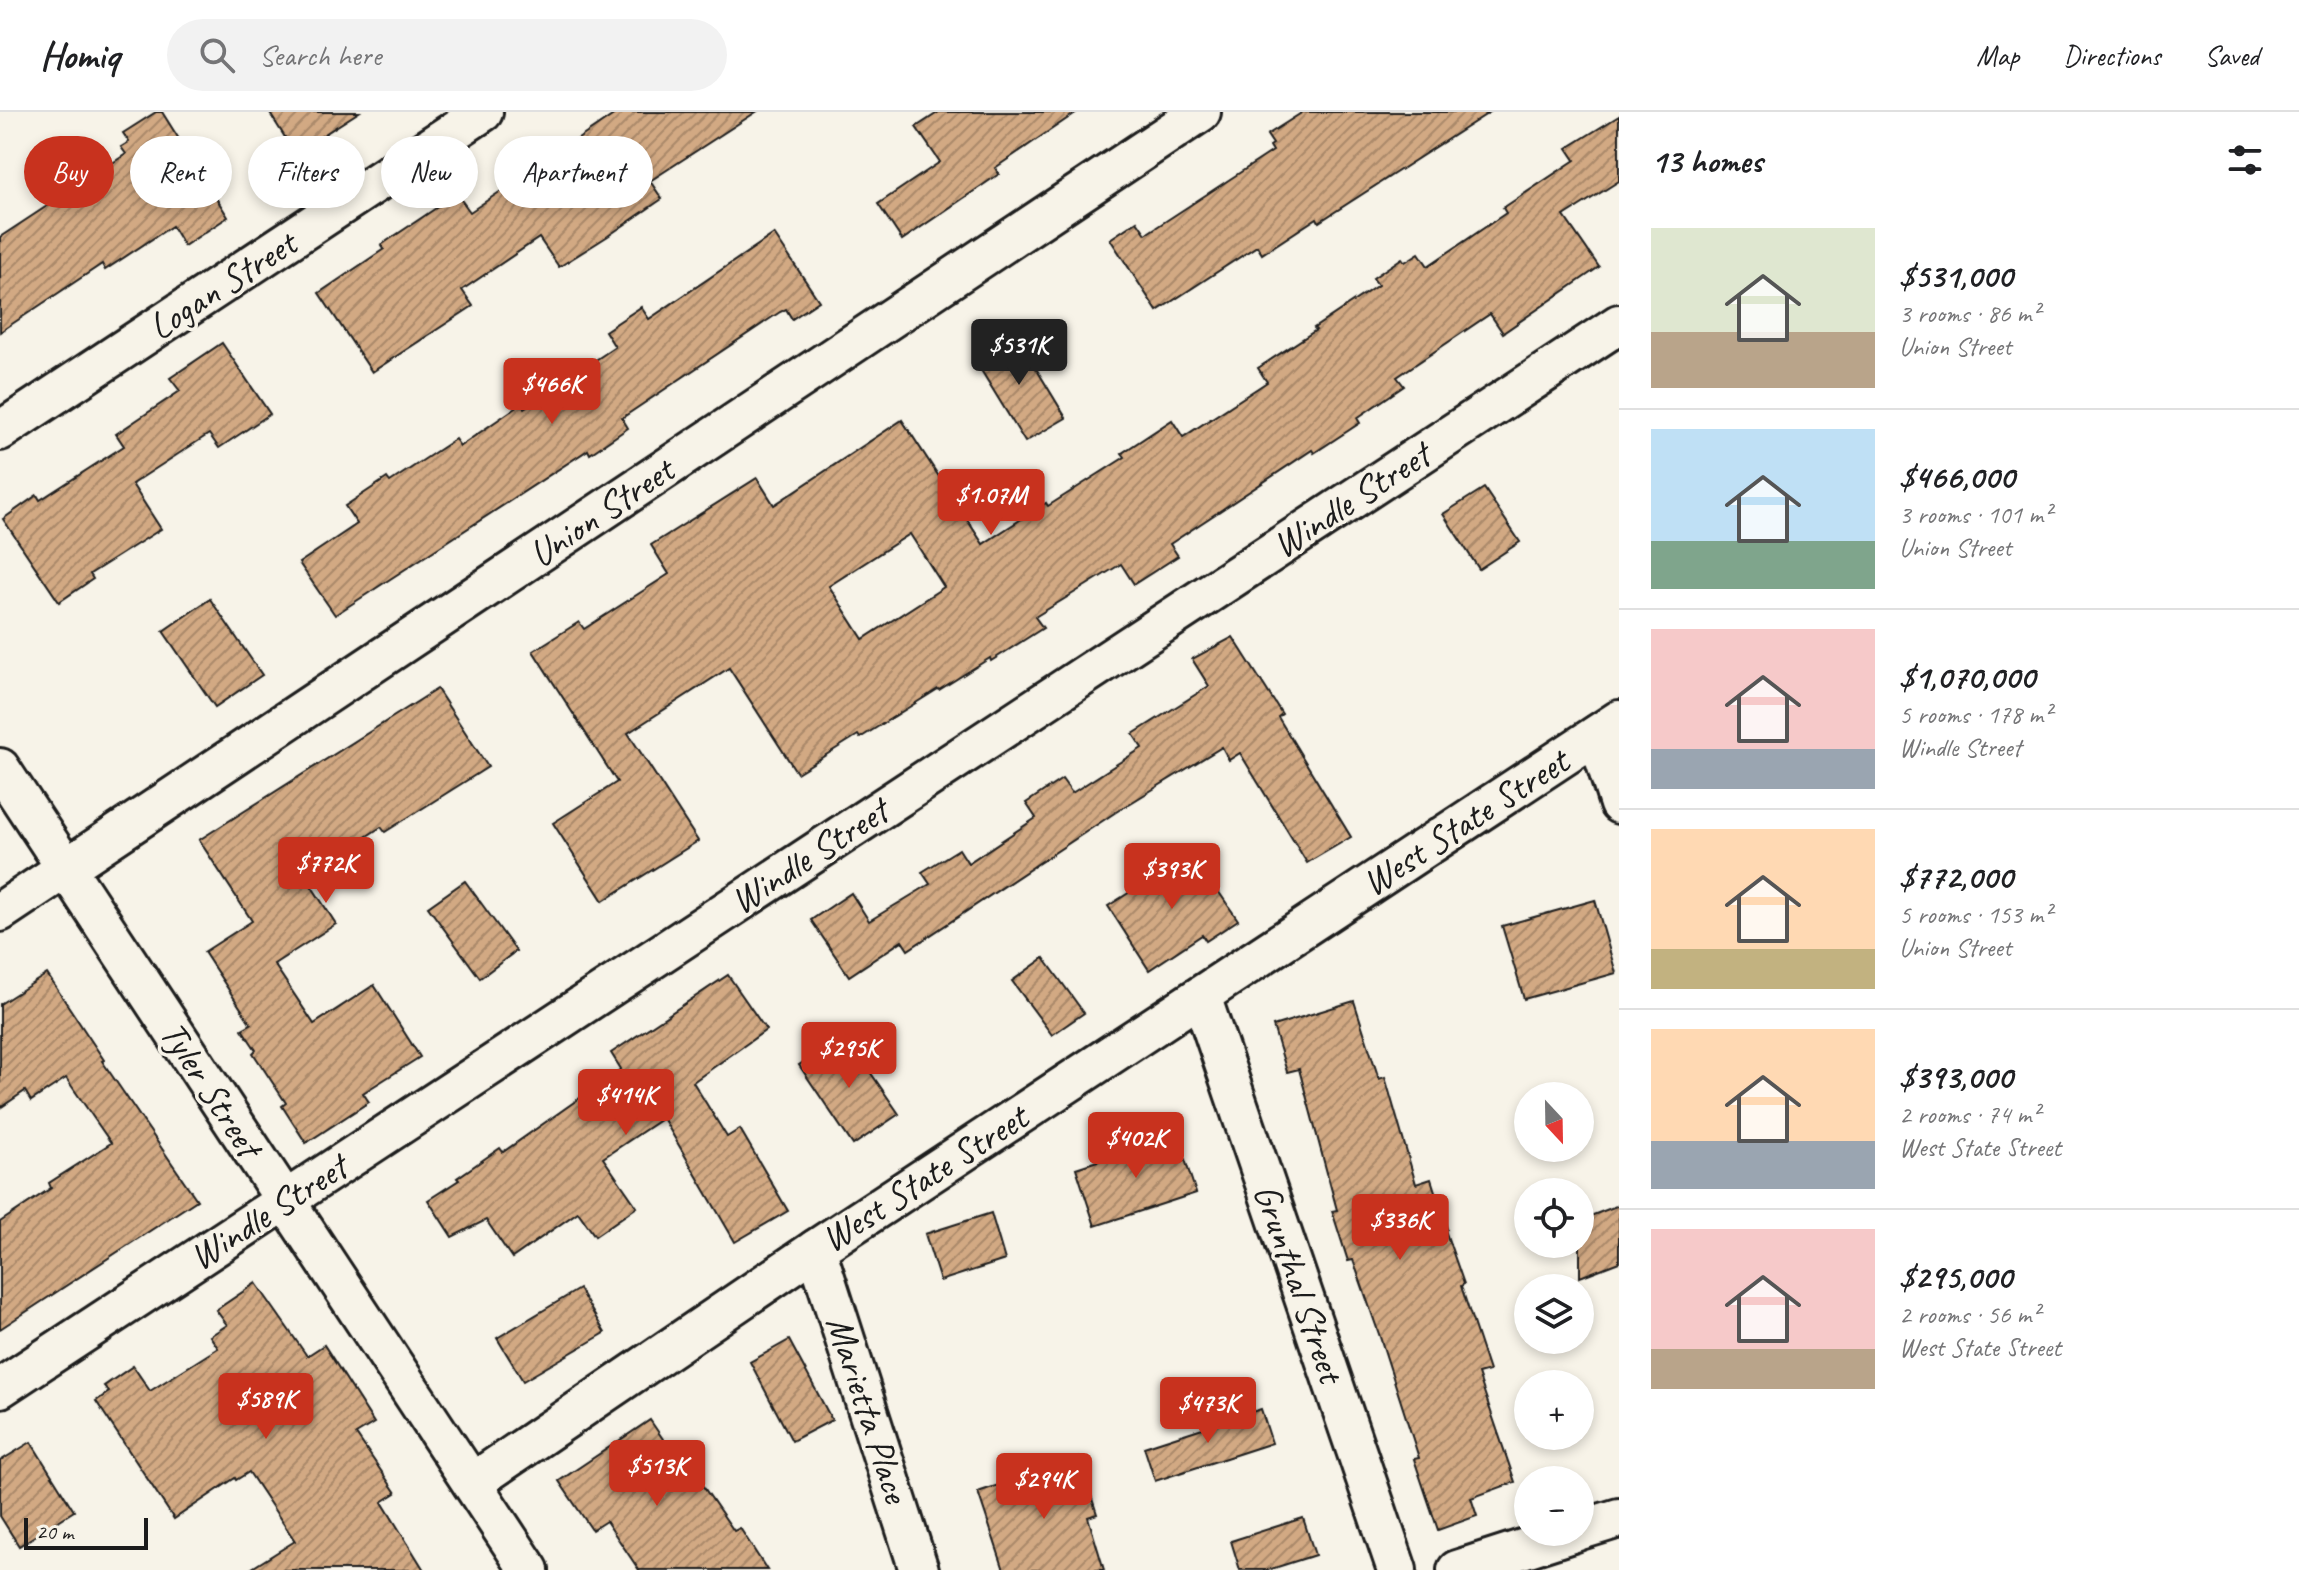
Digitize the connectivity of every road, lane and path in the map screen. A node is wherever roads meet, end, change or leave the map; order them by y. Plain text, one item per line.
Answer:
1 (483, 112) edge
2 (1201, 112) edge
3 (1619, 324) edge
4 (0, 431) edge
5 (1608, 728) edge
6 (0, 768) edge
7 (1619, 804) edge
8 (66, 868) junction
9 (0, 912) edge
10 (1201, 996) junction
11 (284, 1201) junction
12 (816, 1249) junction
13 (0, 1388) edge
14 (472, 1483) junction
15 (1619, 1518) edge
16 (1594, 1526) edge
17 (1531, 1546) edge
18 (529, 1570) edge
19 (919, 1570) edge
20 (1397, 1570) edge
21 (1457, 1570) edge

1 - 4 street, Logan Street
2 - 8 street, Union Street
3 - 11 street, Windle Street
5 - 7 street
5 - 10 street, West State Street
6 - 8 street, Tyler Street
8 - 9 street, Union Street
8 - 11 street, Tyler Street
10 - 12 street, West State Street
10 - 20 street, Grunthal Street
11 - 13 street, Windle Street
11 - 14 street, Tyler Street
12 - 14 street, West State Street
12 - 19 street, Marietta Place
14 - 18 street, Tyler Street
15 - 16 street
17 - 21 street

